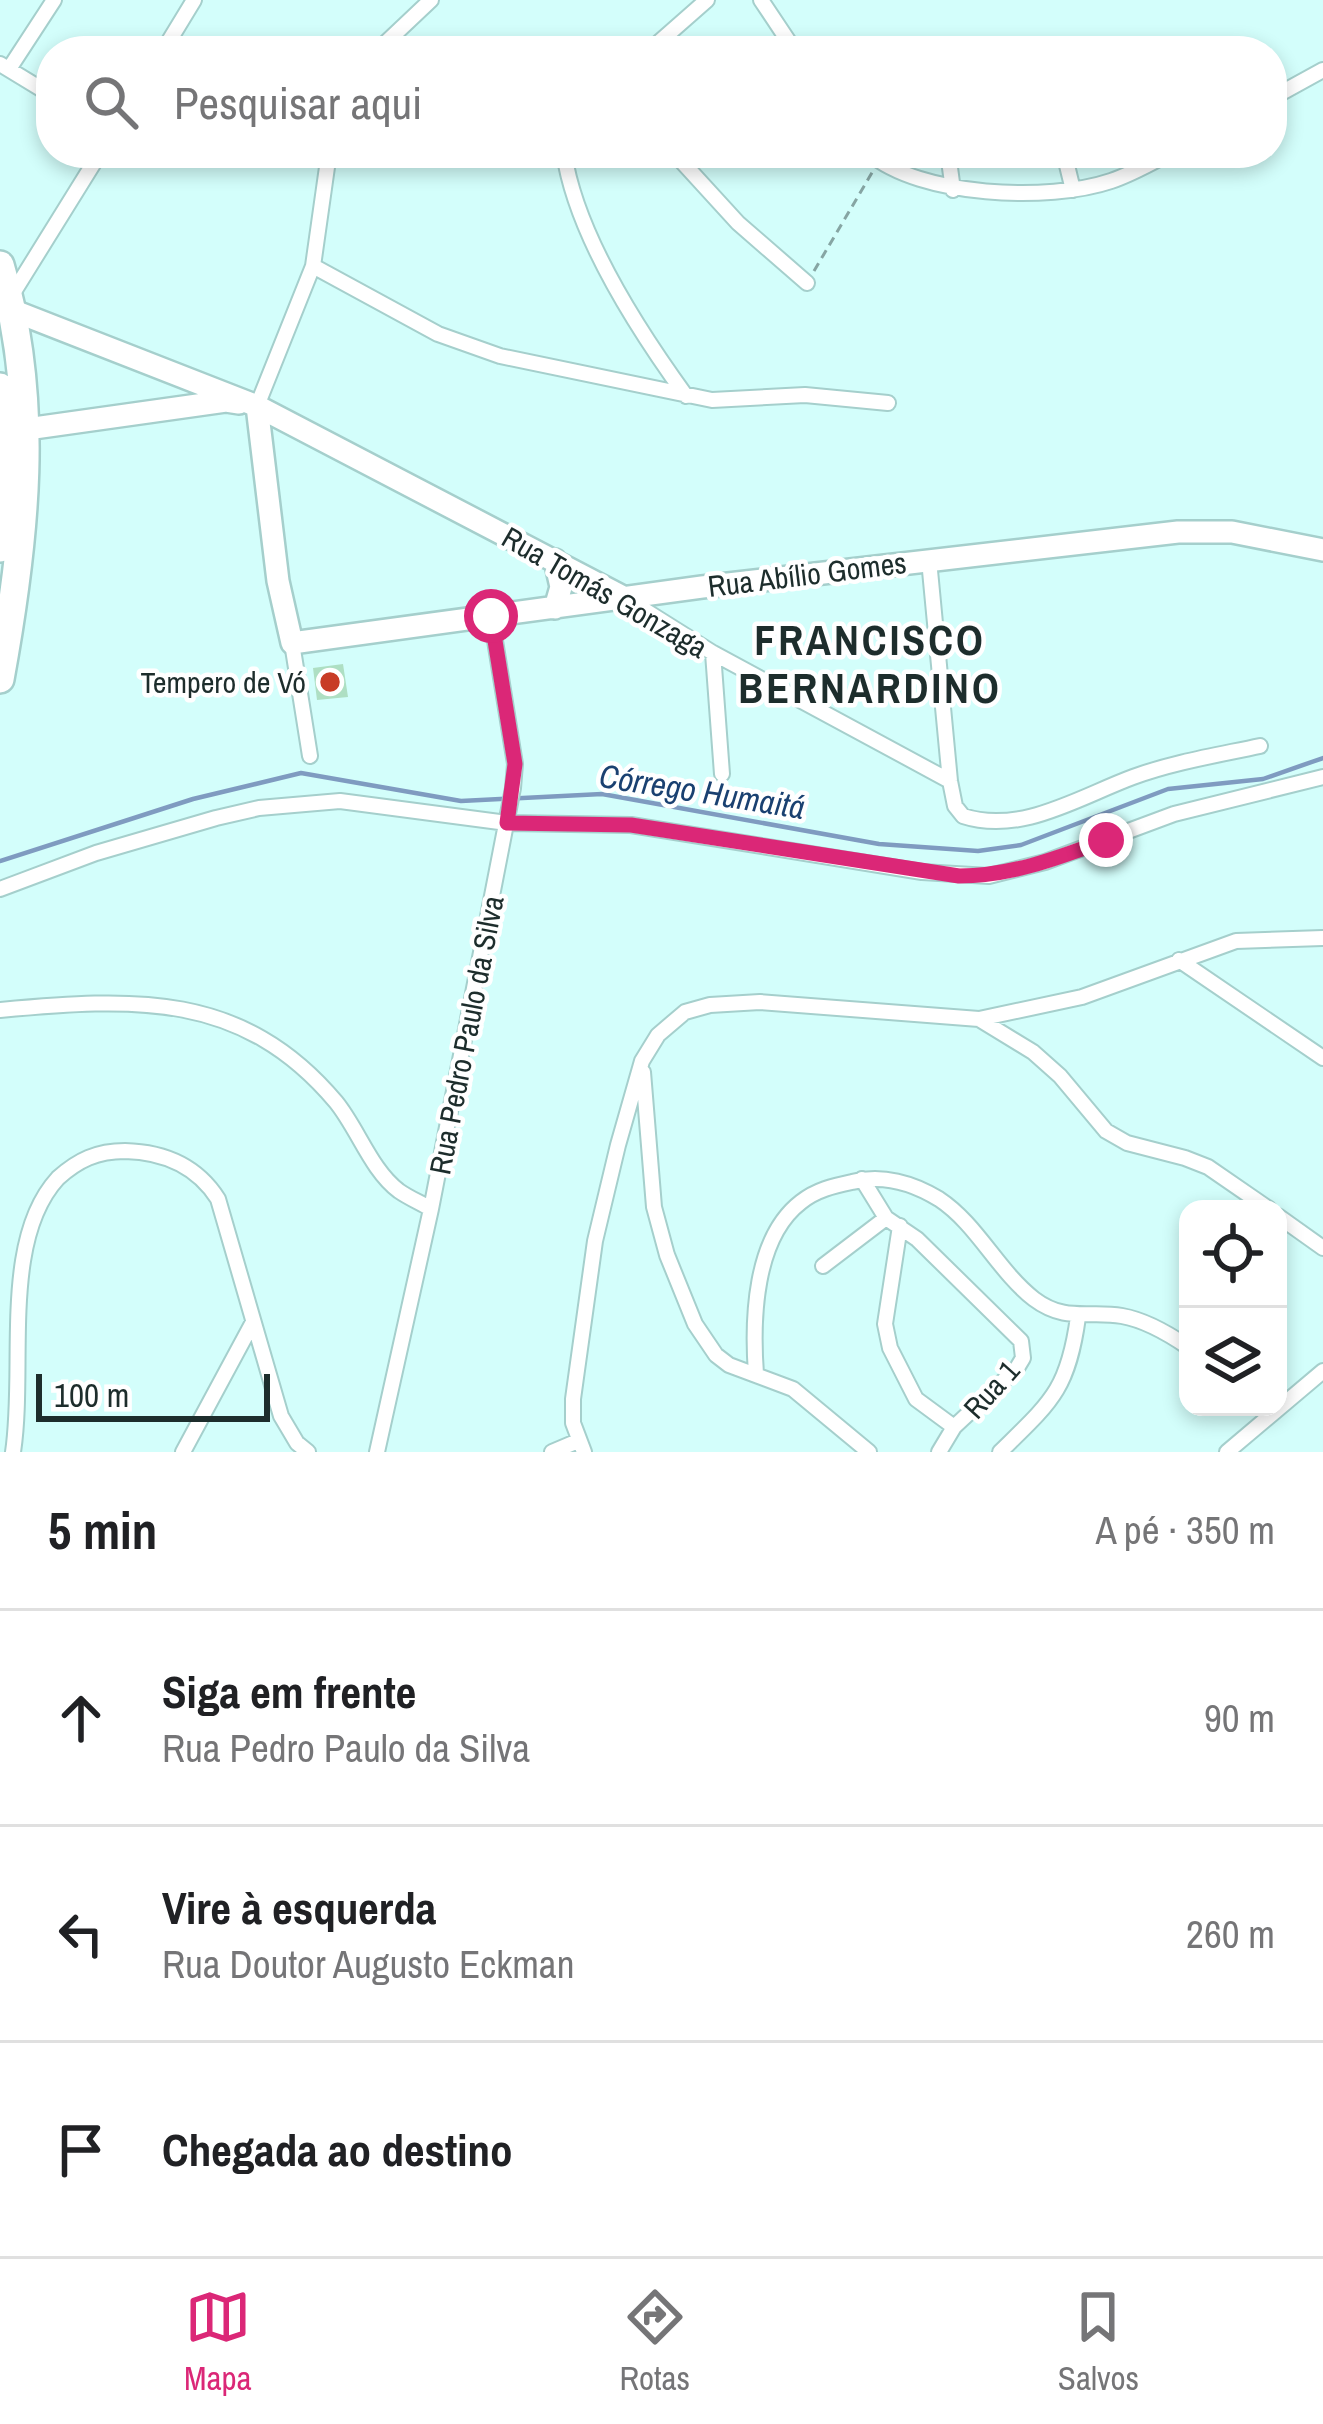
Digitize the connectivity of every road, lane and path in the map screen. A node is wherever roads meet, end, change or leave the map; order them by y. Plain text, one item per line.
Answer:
1 (54, 0) edge
2 (194, 0) edge
3 (431, 0) edge
4 (707, 0) edge
5 (761, 0) edge
6 (172, 36) edge
7 (393, 36) edge
8 (667, 36) edge
9 (785, 36) edge
10 (5, 67) edge
11 (1323, 70) edge
12 (36, 86) edge
13 (1287, 90) edge
14 (91, 168) edge
15 (327, 168) edge
16 (568, 168) edge
17 (688, 168) edge
18 (868, 168) edge
19 (895, 168) edge
20 (950, 168) edge
21 (1068, 168) edge
22 (1139, 168) edge
23 (953, 190) junction
24 (1073, 190) junction
25 (0, 265) edge
26 (313, 266) junction
27 (807, 283) joint
28 (7, 305) edge
29 (156, 367) junction
30 (0, 387) edge
31 (686, 396) junction
32 (888, 403) dead end
33 (257, 406) junction
34 (158, 412) junction
35 (10, 431) edge
36 (0, 548) edge
37 (1323, 550) edge
38 (555, 560) junction
39 (929, 560) junction
40 (627, 598) junction
41 (555, 608) junction
42 (491, 616) junction
43 (292, 643) junction
44 (712, 653) junction
45 (0, 679) edge
46 (1260, 746) dead end
47 (310, 756) dead end
48 (722, 774) dead end
49 (1323, 777) edge
50 (950, 781) junction
51 (508, 815) junction
52 (0, 889) edge
53 (1323, 938) edge
54 (1179, 960) junction
55 (0, 1010) edge
56 (979, 1019) junction
57 (1323, 1058) edge
58 (642, 1061) junction
59 (862, 1179) junction
60 (1256, 1200) edge
61 (431, 1209) junction
62 (893, 1222) junction
63 (1287, 1222) edge
64 (1323, 1248) edge
65 (824, 1266) dead end
66 (1078, 1317) junction
67 (253, 1322) junction
68 (1179, 1342) edge
69 (1323, 1371) edge
70 (756, 1374) junction
71 (1287, 1399) edge
72 (1267, 1416) edge
73 (955, 1427) junction
74 (581, 1446) edge
75 (13, 1452) edge
76 (183, 1452) edge
77 (308, 1452) edge
78 (377, 1452) edge
79 (552, 1452) edge
80 (869, 1452) edge
81 (939, 1452) edge
82 (1000, 1452) edge
83 (1227, 1452) edge

1 - 10 street
2 - 6 street
3 - 7 street
4 - 8 street
5 - 9 street
10 - 12 street
11 - 13 street
14 - 28 street
15 - 26 street
16 - 31 street
17 - 27 street
18 - 27 path
19 - 23 street
20 - 23 street
21 - 24 street
22 - 24 street
23 - 24 street
25 - 28 highway
26 - 31 street
26 - 33 street
28 - 29 street, Rua Tomás Gonzaga
28 - 35 highway
29 - 33 street, Rua Tomás Gonzaga
29 - 34 street
30 - 35 highway
31 - 32 street
33 - 34 street
33 - 38 street, Rua Tomás Gonzaga
33 - 43 street
34 - 35 street
35 - 36 highway
35 - 45 highway
37 - 39 street, Rua Abílio Gomes
38 - 40 street, Rua Tomás Gonzaga
38 - 41 street
39 - 40 street, Rua Abílio Gomes
39 - 50 street
40 - 41 street, Rua Abílio Gomes
40 - 44 street, Rua Tomás Gonzaga
41 - 42 street, Rua Abílio Gomes
42 - 43 street, Rua Abílio Gomes
42 - 51 street, Rua Pedro Paulo da Silva
43 - 47 street
44 - 48 street
44 - 50 street, Rua Tomás Gonzaga
46 - 50 street, Rua Tomás Gonzaga
49 - 51 street
51 - 52 street
51 - 61 street, Rua Pedro Paulo da Silva
53 - 54 street
54 - 56 street
54 - 57 street
55 - 61 street
56 - 58 street
56 - 60 street
58 - 70 street
58 - 74 street
59 - 62 street
59 - 66 street
59 - 70 street
61 - 78 street, Rua Pedro Paulo da Silva
62 - 65 street
62 - 73 street
62 - 73 street, Rua 1
63 - 64 street
66 - 68 street
66 - 82 street
67 - 75 street
67 - 76 street
67 - 77 street
69 - 71 street
70 - 80 street
72 - 83 street
73 - 81 street, Rua 1
74 - 79 street

